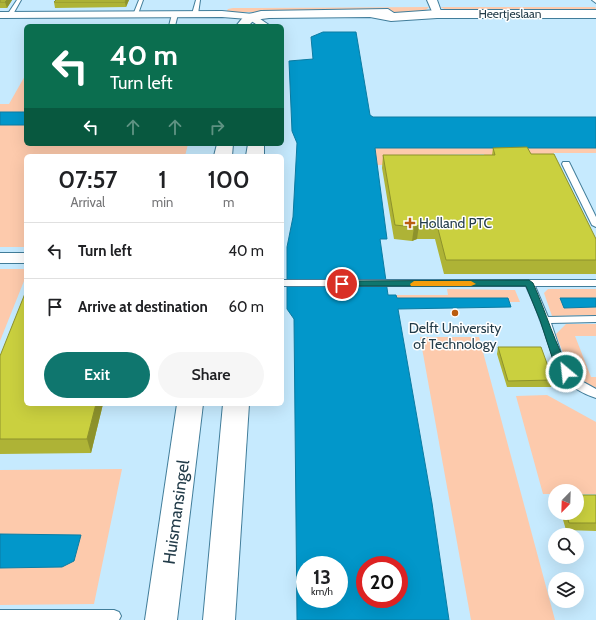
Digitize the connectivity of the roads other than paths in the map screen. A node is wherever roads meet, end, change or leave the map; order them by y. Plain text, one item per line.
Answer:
1 (19, 0) edge
2 (141, 0) edge
3 (198, 0) edge
4 (432, 0) edge
5 (135, 14) junction
6 (176, 14) junction
7 (195, 14) junction
8 (282, 14) junction
9 (437, 14) junction
10 (596, 14) edge
11 (0, 15) edge
12 (10, 15) junction
13 (252, 16) junction
14 (173, 24) edge
15 (243, 24) edge
16 (263, 24) edge
17 (265, 24) edge
18 (566, 164) dead end
19 (596, 225) edge
20 (0, 258) edge
21 (24, 258) edge
22 (284, 283) edge
23 (529, 283) junction
24 (596, 283) edge
25 (596, 319) edge
26 (544, 320) junction
27 (596, 394) edge
28 (190, 406) edge
29 (236, 406) edge
30 (0, 616) edge
31 (114, 616) dead end
32 (161, 620) edge
33 (219, 620) edge

1 - 12 lane
2 - 5 lane
3 - 7 lane
4 - 9 street
5 - 6 street
5 - 12 street
6 - 7 street
6 - 14 lane
7 - 13 street
8 - 9 street, Heertjeslaan
8 - 13 street, Heertjeslaan
8 - 17 street
9 - 10 street, Heertjeslaan
11 - 12 street
13 - 15 street
13 - 16 street
18 - 19 lane
20 - 21 street
22 - 23 lane
23 - 24 lane
23 - 26 lane
25 - 26 lane
26 - 27 lane
28 - 32 street, Huismansingel
29 - 33 street
30 - 31 lane

